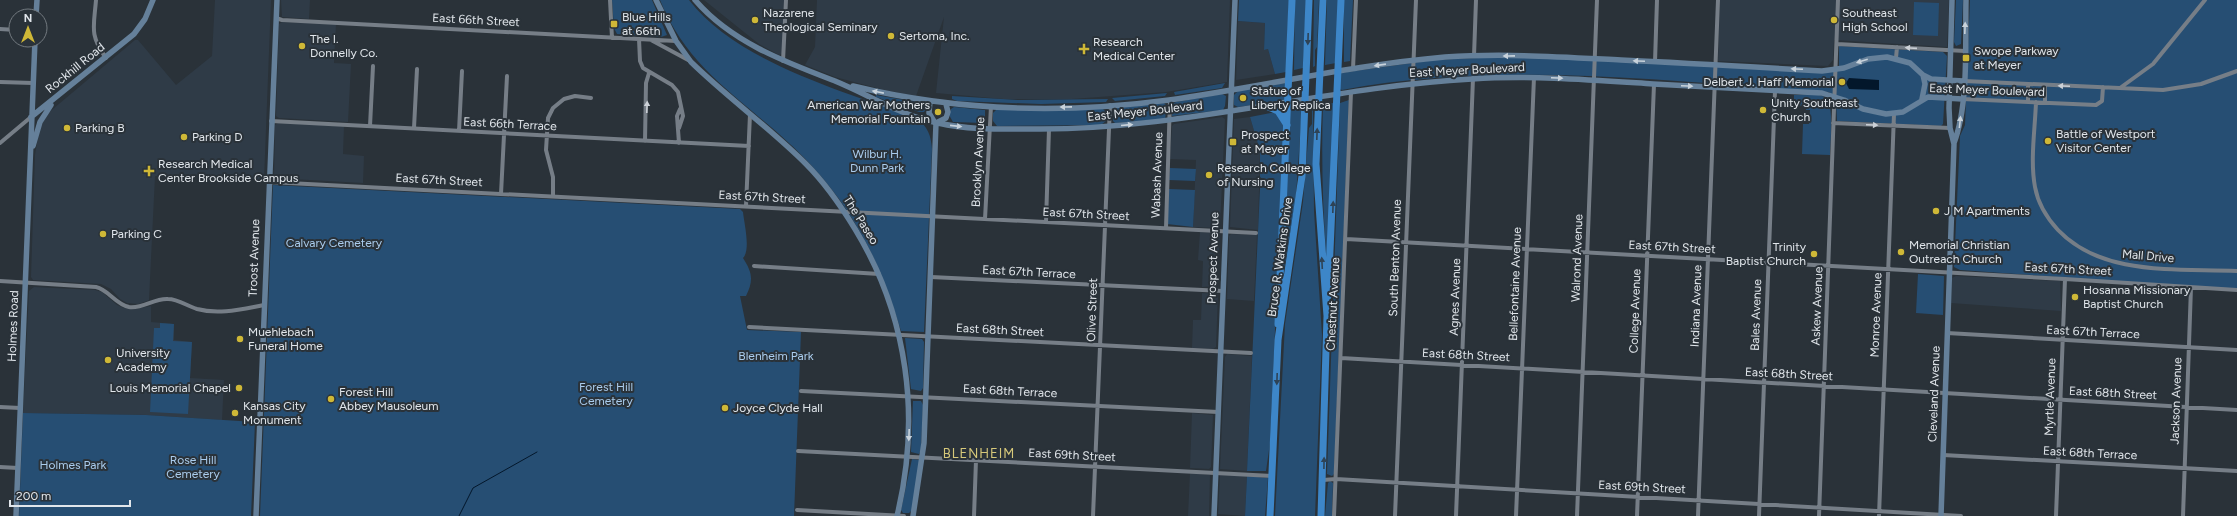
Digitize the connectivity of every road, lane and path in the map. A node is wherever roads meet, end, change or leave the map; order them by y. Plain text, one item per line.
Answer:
1 (96, 0) edge
2 (153, 0) edge
3 (276, 0) edge
4 (610, 0) edge
5 (656, 0) edge
6 (696, 0) edge
7 (786, 0) edge
8 (1235, 0) edge
9 (1292, 0) edge
10 (1309, 0) edge
11 (1323, 0) edge
12 (1341, 0) edge
13 (1356, 0) edge
14 (1416, 0) edge
15 (1476, 0) edge
16 (1597, 0) edge
17 (1657, 0) edge
18 (1718, 0) edge
19 (1838, 0) edge
20 (1952, 0) edge
21 (1966, 0) edge
22 (2205, 0) edge
23 (276, 18) junction
24 (612, 38) junction
25 (638, 39) junction
26 (649, 39) junction
27 (676, 41) junction
28 (1837, 44) junction
29 (1897, 47) junction
30 (35, 48) edge
31 (1950, 50) junction
32 (1964, 51) junction
33 (1474, 56) junction
34 (106, 58) junction
35 (1595, 58) junction
36 (1896, 58) junction
37 (1413, 60) junction
38 (783, 61) junction
39 (691, 62) junction
40 (1655, 62) junction
41 (1716, 65) junction
42 (373, 66) dead end
43 (417, 69) dead end
44 (1353, 69) junction
45 (1836, 69) junction
46 (462, 71) dead end
47 (2237, 71) edge
48 (1338, 72) junction
49 (650, 73) junction
50 (1923, 75) junction
51 (507, 76) dead end
52 (1534, 77) junction
53 (1473, 78) junction
54 (1290, 79) junction
55 (1594, 80) junction
56 (1950, 80) junction
57 (1963, 81) junction
58 (0, 82) edge
59 (33, 83) junction
60 (841, 84) junction
61 (1412, 84) junction
62 (1654, 84) junction
63 (2028, 84) junction
64 (2045, 85) junction
65 (1715, 87) junction
66 (2103, 88) junction
67 (2119, 88) junction
68 (1231, 90) junction
69 (1775, 90) junction
70 (1351, 92) junction
71 (1337, 94) junction
72 (1834, 96) junction
73 (56, 98) junction
74 (591, 98) dead end
75 (1950, 98) junction
76 (1922, 99) junction
77 (1962, 99) junction
78 (1170, 100) junction
79 (930, 101) junction
80 (1288, 102) junction
81 (2028, 102) junction
82 (2036, 102) junction
83 (2045, 102) junction
84 (946, 104) junction
85 (991, 106) junction
86 (1110, 106) junction
87 (1266, 106) junction
88 (1230, 112) junction
89 (750, 114) junction
90 (1894, 114) junction
91 (31, 117) junction
92 (271, 121) junction
93 (1169, 122) junction
94 (936, 123) junction
95 (1833, 123) junction
96 (1287, 125) junction
97 (370, 126) junction
98 (1894, 126) junction
99 (1109, 127) junction
100 (414, 128) junction
101 (989, 128) junction
102 (1950, 128) junction
103 (1049, 129) junction
104 (459, 131) junction
105 (504, 134) junction
106 (546, 136) junction
107 (645, 141) junction
108 (679, 143) junction
109 (0, 144) edge
110 (1954, 144) junction
111 (749, 146) junction
112 (30, 160) junction
113 (268, 182) junction
114 (501, 194) junction
115 (553, 197) junction
116 (746, 206) junction
117 (844, 212) junction
118 (933, 216) junction
119 (985, 219) junction
120 (1046, 222) junction
121 (1106, 225) junction
122 (1166, 228) junction
123 (1225, 231) junction
124 (1256, 233) dead end
125 (1346, 239) junction
126 (1406, 242) junction
127 (1467, 245) junction
128 (1526, 249) junction
129 (1587, 252) junction
130 (1648, 256) junction
131 (1708, 259) junction
132 (1768, 262) junction
133 (754, 266) dead end
134 (1828, 266) junction
135 (1889, 269) junction
136 (2237, 272) edge
137 (1949, 273) junction
138 (879, 274) junction
139 (931, 277) junction
140 (2065, 279) junction
141 (0, 281) edge
142 (25, 283) junction
143 (1103, 286) junction
144 (2191, 287) junction
145 (2237, 290) edge
146 (1222, 291) junction
147 (264, 305) junction
148 (1327, 316) junction
149 (748, 327) dead end
150 (1947, 333) junction
151 (900, 335) junction
152 (929, 337) junction
153 (1278, 340) junction
154 (2063, 340) junction
155 (1101, 345) junction
156 (2189, 347) junction
157 (2237, 350) edge
158 (1220, 352) junction
159 (1251, 353) dead end
160 (1341, 358) junction
161 (1401, 362) junction
162 (1462, 365) junction
163 (1522, 369) junction
164 (1582, 372) junction
165 (1643, 376) junction
166 (1703, 379) junction
167 (1763, 383) junction
168 (1824, 386) junction
169 (1884, 390) junction
170 (801, 391) dead end
171 (1944, 394) junction
172 (909, 396) junction
173 (926, 397) junction
174 (2060, 400) junction
175 (1098, 405) junction
176 (0, 407) edge
177 (2186, 407) junction
178 (20, 408) junction
179 (2237, 410) edge
180 (1218, 412) junction
181 (798, 451) dead end
182 (1943, 455) junction
183 (908, 457) junction
184 (923, 457) junction
185 (976, 460) junction
186 (2058, 461) junction
187 (1095, 466) junction
188 (0, 467) edge
189 (18, 468) junction
190 (2184, 468) junction
191 (2237, 471) edge
192 (1215, 472) junction
193 (1273, 476) junction
194 (1336, 479) junction
195 (1323, 480) junction
196 (1396, 483) junction
197 (1457, 486) junction
198 (1517, 490) junction
199 (1578, 493) junction
200 (1638, 497) junction
201 (1698, 500) junction
202 (1759, 504) junction
203 (1819, 507) junction
204 (797, 510) dead end
205 (1879, 510) junction
206 (1941, 515) edge
207 (16, 516) edge
208 (256, 516) edge
209 (897, 516) edge
210 (904, 516) edge
211 (913, 516) edge
212 (974, 516) edge
213 (1093, 516) edge
214 (1214, 516) edge
215 (1270, 516) edge
216 (1321, 516) edge
217 (1334, 516) edge
218 (1395, 516) edge
219 (1456, 516) edge
220 (1516, 516) edge
221 (1577, 516) edge
222 (1637, 516) edge
223 (1698, 516) edge
224 (1758, 516) edge
225 (1819, 516) edge
226 (1879, 516) edge
227 (1961, 516) edge
228 (2056, 516) edge
229 (2183, 516) edge

1 - 34 street
2 - 34 main road, Rockhill Road
3 - 23 main road, Troost Avenue
4 - 24 street
5 - 27 main road, The Paseo
6 - 38 main road, East Meyer Boulevard
7 - 38 street
8 - 68 main road, Prospect Avenue
9 - 54 highway
10 -> 153 highway, Bruce R. Watkins Drive
148 -> 11 highway
12 - 48 highway
13 - 44 street
14 - 37 street, South Benton Avenue
15 - 33 street
16 - 35 street, Walrond Avenue
17 - 40 street
18 - 41 street, Indiana Avenue
19 - 28 street, Askew Avenue
20 - 31 main road
32 -> 21 main road
22 - 67 street
23 - 24 street, East 66th Street
23 - 92 main road, Troost Avenue
24 - 25 street, East 66th Street
25 - 26 street, East 66th Street
25 - 49 street
26 - 27 street, East 66th Street
26 - 39 street
27 - 39 main road, The Paseo
28 - 29 street
28 - 45 street, Askew Avenue
31 -> 29 street
29 - 36 street
30 - 59 main road, Holmes Road
31 - 32 street
31 - 56 main road
32 - 57 main road
35 -> 33 main road, East Meyer Boulevard
33 - 37 main road, East Meyer Boulevard
34 - 73 main road, Rockhill Road
40 -> 35 main road, East Meyer Boulevard
35 - 55 street, Walrond Avenue
36 -> 45 main road, East Meyer Boulevard
36 - 50 main road, East Meyer Boulevard
37 -> 44 main road, East Meyer Boulevard
37 - 61 street, South Benton Avenue
38 - 60 main road, East Meyer Boulevard
39 - 89 main road, The Paseo
40 - 41 main road, East Meyer Boulevard
45 -> 41 main road, East Meyer Boulevard
41 - 65 street, Indiana Avenue
42 - 97 street
43 - 100 street
44 - 48 main road, East Meyer Boulevard
45 - 72 street, Askew Avenue
46 - 104 street
47 - 67 street, East Meyer Boulevard
48 - 54 main road, East Meyer Boulevard
48 - 71 highway
107 -> 49 street
49 - 108 street
50 - 56 main road, East Meyer Boulevard
50 - 76 main road
51 - 105 street
52 - 53 main road, East Meyer Boulevard
52 -> 55 main road, East Meyer Boulevard
52 - 128 street, Bellefontaine Avenue
53 - 61 main road, East Meyer Boulevard
53 - 127 street, Agnes Avenue
54 - 68 main road, East Meyer Boulevard
54 - 80 highway
55 - 62 main road, East Meyer Boulevard
55 - 129 street, Walrond Avenue
56 - 57 main road, East Meyer Boulevard
56 - 75 main road
57 - 63 street, East Meyer Boulevard
57 - 77 main road
58 - 59 street
59 - 91 main road, Holmes Road
79 -> 60 main road, East Meyer Boulevard
60 - 94 main road, East Meyer Boulevard
61 - 70 main road, East Meyer Boulevard
61 - 126 street, South Benton Avenue
62 -> 65 main road, East Meyer Boulevard
62 - 130 street, College Avenue
63 - 64 street, East Meyer Boulevard
63 - 81 street
66 -> 64 street, East Meyer Boulevard
64 - 83 street
65 - 69 main road, East Meyer Boulevard
65 - 131 street, Indiana Avenue
66 - 67 street, East Meyer Boulevard
66 - 83 street, East Meyer Boulevard
68 - 78 main road, East Meyer Boulevard
68 - 88 main road, Prospect Avenue
69 - 72 main road, East Meyer Boulevard
69 - 132 street, Bales Avenue
70 - 71 main road, East Meyer Boulevard
70 - 125 street, Chestnut Avenue
71 - 80 main road, East Meyer Boulevard
148 -> 71 highway
72 - 90 main road, East Meyer Boulevard
72 - 95 street, Askew Avenue
73 - 91 main road, Rockhill Road
73 - 112 main road, Holmes Road
74 - 106 street
75 - 76 main road, East Meyer Boulevard
75 - 77 main road, East Meyer Boulevard
75 - 102 main road
76 - 90 main road, East Meyer Boulevard
77 - 81 street, East Meyer Boulevard
110 -> 77 main road
78 - 86 main road, East Meyer Boulevard
78 - 93 street, Wabash Avenue
79 - 84 main road, East Meyer Boulevard
79 - 94 main road
80 - 87 main road, East Meyer Boulevard
80 - 96 highway
81 - 82 street, East Meyer Boulevard
82 - 83 street, East Meyer Boulevard
82 - 136 street, Mall Drive
84 - 85 main road, East Meyer Boulevard
84 - 94 main road
86 -> 85 main road, East Meyer Boulevard
85 - 101 street, Brooklyn Avenue
86 - 99 street, Olive Street
87 - 88 main road, East Meyer Boulevard
87 - 96 highway
88 - 93 main road, East Meyer Boulevard
88 - 123 main road, Prospect Avenue
89 - 111 street
89 - 117 main road, The Paseo
90 - 98 street, Monroe Avenue
91 - 109 street, Rockhill Road
91 - 112 main road, Holmes Road
92 - 97 street, East 66th Terrace
92 - 113 main road, Troost Avenue
99 -> 93 main road, East Meyer Boulevard
93 - 122 street, Wabash Avenue
94 -> 101 main road, East Meyer Boulevard
94 - 118 main road
95 -> 98 street
95 - 134 street, Askew Avenue
96 - 153 highway
97 - 100 street, East 66th Terrace
98 - 102 street
98 - 135 street, Monroe Avenue
99 - 103 main road, East Meyer Boulevard
99 - 121 street, Olive Street
100 - 104 street, East 66th Terrace
101 - 103 main road, East Meyer Boulevard
101 - 119 street, Brooklyn Avenue
102 - 110 main road
103 - 120 street
104 - 105 street, East 66th Terrace
105 - 106 street, East 66th Terrace
105 - 114 street
106 - 107 street, East 66th Terrace
106 - 115 street
107 - 108 street, East 66th Terrace
108 - 111 street, East 66th Terrace
110 - 137 main road, Cleveland Avenue
111 - 116 street
112 - 142 main road, Holmes Road
113 - 114 street, East 67th Street
113 - 147 main road, Troost Avenue
114 - 115 street, East 67th Street
115 - 116 street, East 67th Street
116 - 117 street, East 67th Street
117 - 118 street, East 67th Street
117 - 138 main road, The Paseo
118 - 119 street, East 67th Street
118 - 139 main road
119 - 120 street, East 67th Street
120 - 121 street, East 67th Street
121 - 122 street, East 67th Street
121 - 143 street, Olive Street
122 - 123 street, East 67th Street
123 - 124 street, East 67th Street
123 - 146 main road, Prospect Avenue
125 - 126 street, East 67th Street
125 - 160 street, Chestnut Avenue
126 - 127 street, East 67th Street
126 - 161 street, South Benton Avenue
127 - 128 street, East 67th Street
127 - 162 street, Agnes Avenue
128 - 129 street, East 67th Street
128 - 163 street, Bellefontaine Avenue
129 - 130 street, East 67th Street
129 - 164 street, Walrond Avenue
130 - 131 street, East 67th Street
130 - 165 street, College Avenue
131 - 132 street, East 67th Street
131 - 166 street, Indiana Avenue
132 - 134 street, East 67th Street
132 - 167 street, Bales Avenue
133 - 138 street
134 - 135 street, East 67th Street
134 - 168 street, Askew Avenue
135 - 137 street, East 67th Street
135 - 169 street, Monroe Avenue
137 - 140 street, East 67th Street
137 - 150 main road, Cleveland Avenue
138 - 151 main road, The Paseo
139 - 143 street, East 67th Terrace
139 - 152 main road
140 - 144 street, East 67th Street
140 - 154 street, Myrtle Avenue
141 - 142 street
142 - 147 street
142 - 178 main road, Holmes Road
143 - 146 street, East 67th Terrace
143 - 155 street, Olive Street
144 - 145 street, East 67th Street
144 - 156 street, Jackson Avenue
146 - 158 main road, Prospect Avenue
147 - 208 main road, Troost Avenue
195 -> 148 highway
149 - 151 street, East 68th Street
150 - 154 street, East 67th Terrace
150 - 171 main road, Cleveland Avenue
151 - 152 street, East 68th Street
151 - 172 main road, The Paseo
152 - 155 street, East 68th Street
152 - 173 main road
153 -> 193 highway, Bruce R. Watkins Drive
154 - 156 street, East 67th Terrace
154 - 174 street, Myrtle Avenue
155 - 158 street, East 68th Street
155 - 175 street, Olive Street
156 - 157 street, East 67th Terrace
156 - 177 street, Jackson Avenue
158 - 159 street, East 68th Street
158 - 180 main road, Prospect Avenue
160 - 161 street, East 68th Street
160 - 194 street, Chestnut Avenue
161 - 162 street, East 68th Street
161 - 196 street, South Benton Avenue
162 - 163 street, East 68th Street
162 - 197 street, Agnes Avenue
163 - 164 street, East 68th Street
163 - 198 street, Bellefontaine Avenue
164 - 165 street, East 68th Street
164 - 199 street, Walrond Avenue
165 - 166 street, East 68th Street
165 - 200 street, College Avenue
166 - 167 street, East 68th Street
166 - 201 street, Indiana Avenue
167 - 168 street, East 68th Street
167 - 202 street, Bales Avenue
168 - 169 street, East 68th Street
168 - 203 street, Askew Avenue
169 - 171 street, East 68th Street
169 - 205 street, Monroe Avenue
170 - 172 street, East 68th Terrace
171 - 174 street, East 68th Street
171 - 182 main road, Cleveland Avenue
172 - 173 street, East 68th Terrace
172 -> 183 main road, The Paseo
173 - 175 street, East 68th Terrace
173 - 184 main road
174 - 177 street, East 68th Street
174 - 186 street, Myrtle Avenue
175 - 180 street, East 68th Terrace
175 - 187 street, Olive Street
176 - 178 street
177 - 179 street, East 68th Street
177 - 190 street, Jackson Avenue
178 - 189 main road, Holmes Road
180 - 192 main road, Prospect Avenue
181 - 183 street, East 69th Street
182 - 186 street, East 68th Terrace
182 - 206 main road, Cleveland Avenue
183 - 184 street, East 69th Street
183 - 209 main road, The Paseo
184 - 185 street, East 69th Street
184 - 211 main road
185 - 187 street, East 69th Street
185 - 212 street
186 - 190 street, East 68th Terrace
186 - 228 street, Myrtle Avenue
187 - 192 street, East 69th Street
187 - 213 street, Olive Street
188 - 189 street
189 - 207 main road, Holmes Road
190 - 191 street, East 68th Terrace
190 - 229 street, Jackson Avenue
192 - 193 street, East 69th Street
192 - 214 main road, Prospect Avenue
193 - 215 highway, Bruce R. Watkins Drive
194 - 195 street, East 69th Street
194 - 196 street, East 69th Street
194 - 217 street, Chestnut Avenue
195 - 216 highway
196 - 197 street, East 69th Street
196 - 218 street, South Benton Avenue
197 - 198 street, East 69th Street
197 - 219 street, Agnes Avenue
198 - 199 street, East 69th Street
198 - 220 street, Bellefontaine Avenue
199 - 200 street, East 69th Street
199 - 221 street, Walrond Avenue
200 - 201 street, East 69th Street
200 - 222 street, College Avenue
201 - 202 street, East 69th Street
201 - 223 street, Indiana Avenue
202 - 203 street, East 69th Street
202 - 224 street, Bales Avenue
203 - 205 street, East 69th Street
203 - 225 street, Askew Avenue
204 - 209 street
205 - 206 street, East 69th Street
205 - 226 street, Monroe Avenue
206 - 227 street, East 69th Street
209 - 210 street

